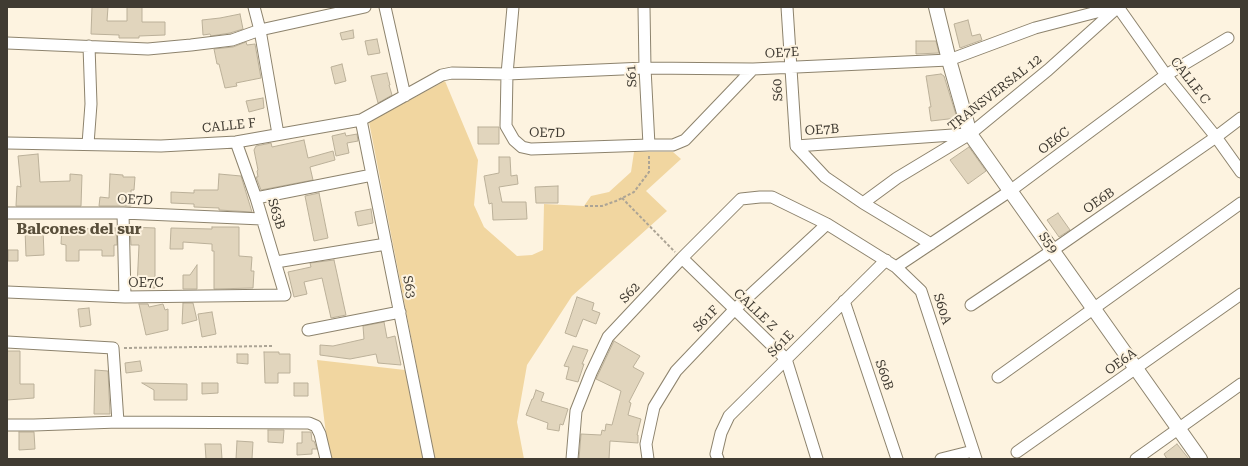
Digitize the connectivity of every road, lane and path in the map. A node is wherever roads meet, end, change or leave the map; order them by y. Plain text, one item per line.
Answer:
1 (254, 7) edge
2 (364, 7) edge
3 (385, 7) edge
4 (513, 7) edge
5 (644, 7) edge
6 (787, 7) edge
7 (936, 7) edge
8 (1117, 7) edge
9 (260, 30) junction
10 (1228, 38) dead end
11 (7, 43) edge
12 (89, 46) junction
13 (949, 60) junction
14 (790, 67) junction
15 (645, 68) junction
16 (753, 69) junction
17 (507, 74) junction
18 (1166, 75) junction
19 (442, 76) joint
20 (404, 96) junction
21 (1241, 118) edge
22 (361, 120) junction
23 (278, 134) junction
24 (970, 134) junction
25 (1216, 137) junction
26 (7, 142) edge
27 (236, 142) junction
28 (88, 144) junction
29 (649, 144) junction
30 (796, 146) junction
31 (1241, 172) edge
32 (372, 175) junction
33 (1010, 191) junction
34 (256, 198) junction
35 (622, 198) junction
36 (772, 198) joint
37 (863, 203) junction
38 (1241, 204) edge
39 (584, 206) dead end
40 (7, 213) edge
41 (123, 213) junction
42 (262, 219) junction
43 (826, 224) junction
44 (386, 244) junction
45 (930, 244) junction
46 (1053, 250) junction
47 (682, 258) junction
48 (886, 260) junction
49 (276, 262) junction
50 (896, 267) junction
51 (7, 292) edge
52 (1241, 294) edge
53 (285, 295) joint
54 (125, 297) junction
55 (844, 301) junction
56 (971, 305) dead end
57 (1094, 309) junction
58 (734, 310) junction
59 (400, 312) junction
60 (308, 330) dead end
61 (7, 342) edge
62 (272, 346) dead end
63 (113, 348) junction
64 (786, 359) junction
65 (1136, 368) junction
66 (998, 378) dead end
67 (1241, 384) edge
68 (118, 422) junction
69 (7, 424) edge
70 (1179, 429) junction
71 (1017, 452) dead end
72 (975, 455) edge
73 (326, 459) edge
74 (429, 459) edge
75 (572, 459) edge
76 (648, 459) edge
77 (718, 459) edge
78 (817, 459) edge
79 (897, 459) edge
80 (941, 459) edge
81 (1136, 459) edge
82 (1200, 459) edge

1 - 9 street
2 - 9 street
3 - 20 street
4 - 17 street
5 - 15 street, S61
6 - 14 street, S60
7 - 13 street, S59
8 - 13 street, OE7E
8 - 18 street, CALLE C
8 - 24 street, TRANSVERSAL 12
9 - 12 street
9 - 23 street
10 - 18 street, OE6C
11 - 12 street
12 - 28 street
13 - 14 street, OE7E
13 - 24 street, S59
14 - 16 street, OE7E
14 - 30 street, S60
15 - 16 street, OE7E
15 - 17 street, OE7E
15 - 29 street, S61
16 - 29 street
17 - 19 street, OE7E
17 - 29 street, OE7D
18 - 25 street, CALLE C
18 - 33 street, OE6C
19 - 20 street, CALLE F
20 - 22 street, CALLE F
21 - 25 street, OE6B
22 - 23 street, CALLE F
22 - 32 street, S63
23 - 27 street, CALLE F
24 - 30 street, OE7B
24 - 33 street, S59
24 - 37 street, TRANSVERSAL 12
25 - 31 street, CALLE C
25 - 46 street, OE6B
26 - 28 street, CALLE F
27 - 28 street, CALLE F
27 - 34 street, S63B
29 - 35 path
30 - 37 street, OE7B
32 - 34 street
32 - 44 street, S63
33 - 45 street, OE6C
33 - 46 street, S59
34 - 42 street, S63B
35 - 39 path
35 - 47 path
36 - 43 street, S60A
36 - 47 street, S62
37 - 45 street, OE7B
38 - 57 street
40 - 41 street, OE7D
41 - 42 street, OE7D
41 - 54 street
42 - 49 street, S63B
43 - 48 street, S60A
43 - 58 street, S61F
44 - 49 street
44 - 59 street, S63
45 - 50 street, OE6C
46 - 56 street, OE6B
46 - 57 street, S59
47 - 58 street, CALLE Z
47 - 75 street, S62
48 - 50 street, S60A
48 - 55 street, S61E
49 - 53 street, S63B
50 - 72 street, S60A
51 - 54 street, OE7C
52 - 65 street, OE6A
53 - 54 street, OE7C
55 - 64 street, S61E
55 - 79 street, S60B
57 - 65 street, S59
57 - 66 street
58 - 64 street, CALLE Z
58 - 76 street, S61F
59 - 60 street
59 - 74 street, S63
61 - 63 street
62 - 63 path
63 - 68 street
64 - 77 street, S61E
64 - 78 street, CALLE Z
65 - 70 street, S59
65 - 71 street, OE6A
67 - 70 street
68 - 69 street
68 - 73 street
70 - 81 street
70 - 82 street, S59
72 - 80 street

